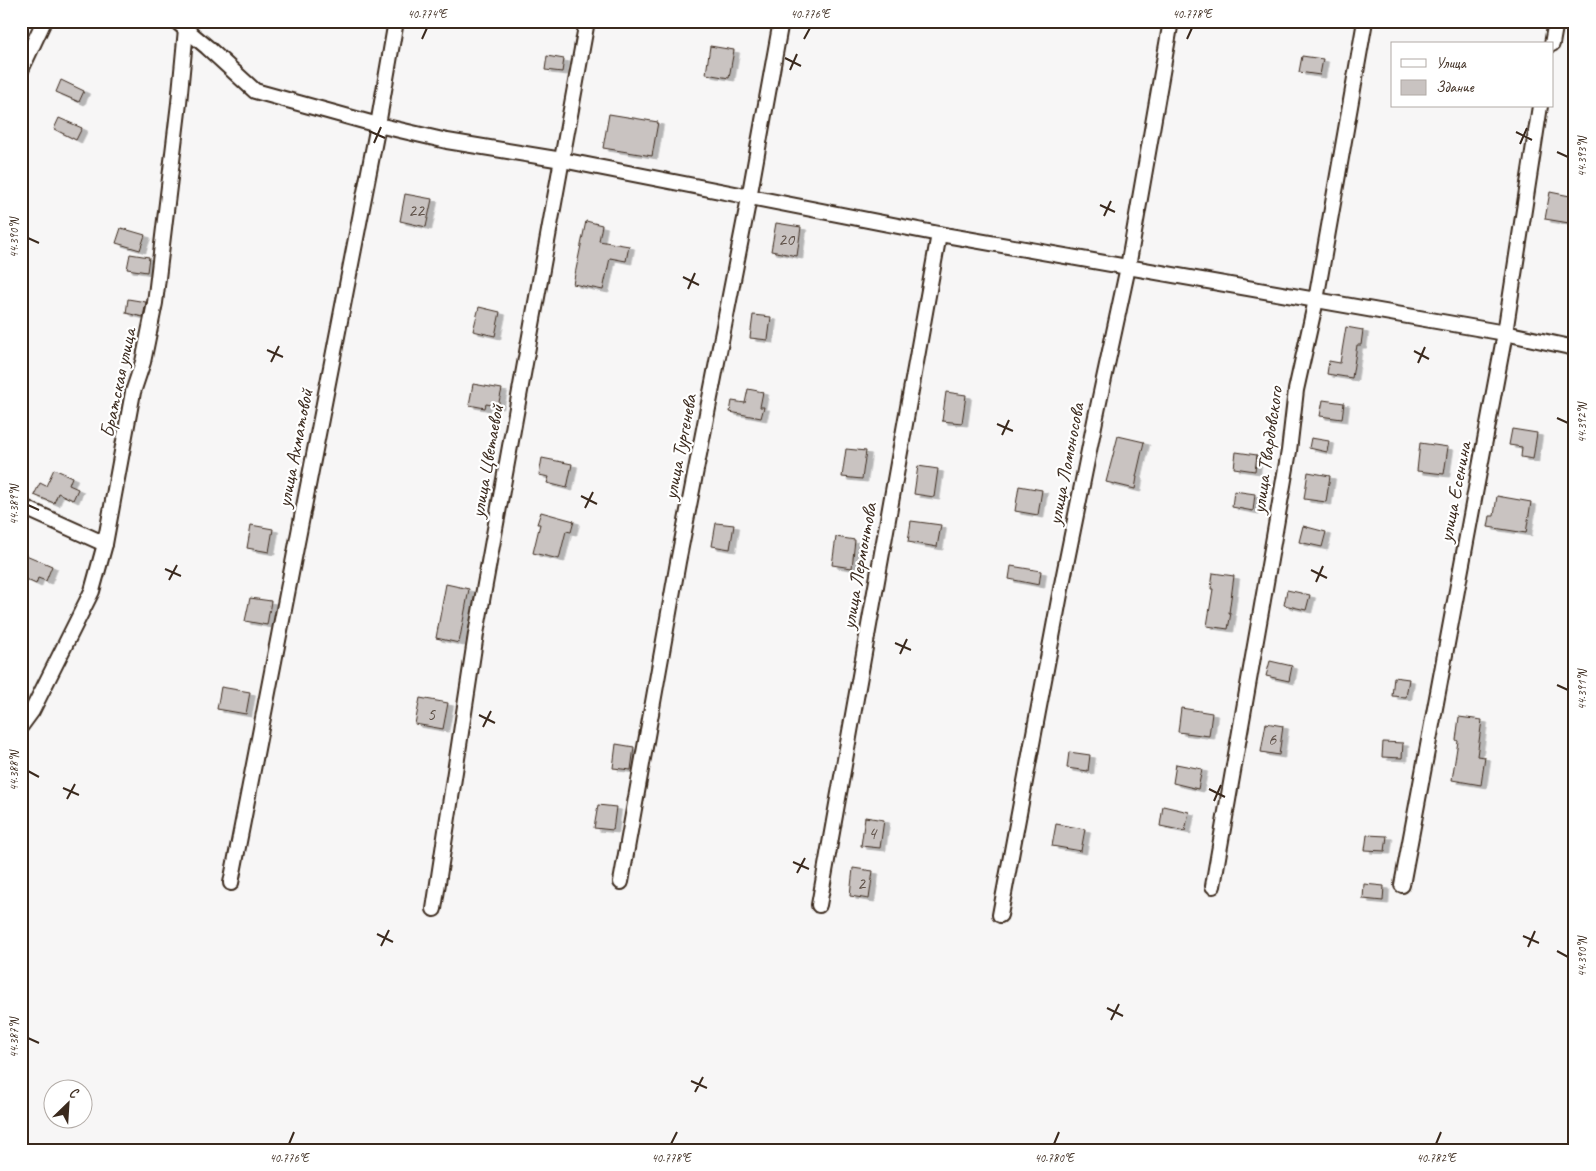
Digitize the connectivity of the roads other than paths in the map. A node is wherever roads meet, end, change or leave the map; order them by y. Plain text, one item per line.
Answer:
1 (44, 21) edge
2 (396, 21) edge
3 (587, 21) edge
4 (780, 21) edge
5 (1171, 21) edge
6 (1365, 21) edge
7 (1556, 21) edge
8 (181, 25) edge
9 (1552, 42) edge
10 (21, 70) edge
11 (1540, 108) edge
12 (378, 125) junction
13 (562, 160) junction
14 (749, 198) junction
15 (939, 234) junction
16 (1128, 267) junction
17 (1316, 300) junction
18 (1505, 333) junction
19 (1575, 348) edge
20 (21, 506) edge
21 (105, 544) junction
22 (21, 726) edge
23 (620, 882) dead end
24 (231, 883) dead end
25 (1402, 885) dead end
26 (1213, 886) dead end
27 (818, 905) dead end
28 (434, 909) dead end
29 (1000, 915) dead end

1 - 10 street
2 - 12 street, улица Ахматовой
3 - 13 street, улица Цветаевой
4 - 14 street, улица Тургенева
5 - 16 street, улица Ломоносова
6 - 17 street, улица Твардовского
7 - 9 street
8 - 12 street
8 - 21 street, Братская улица
11 - 18 street, улица Есенина
12 - 13 street
12 - 24 street, улица Ахматовой
13 - 14 street
13 - 28 street, улица Цветаевой
14 - 15 street
14 - 23 street, улица Тургенева
15 - 16 street
15 - 27 street, улица Лермонтова
16 - 17 street
16 - 29 street, улица Ломоносова
17 - 18 street
17 - 26 street, улица Твардовского
18 - 19 street
18 - 25 street, улица Есенина
20 - 21 street
21 - 22 street, Братская улица

